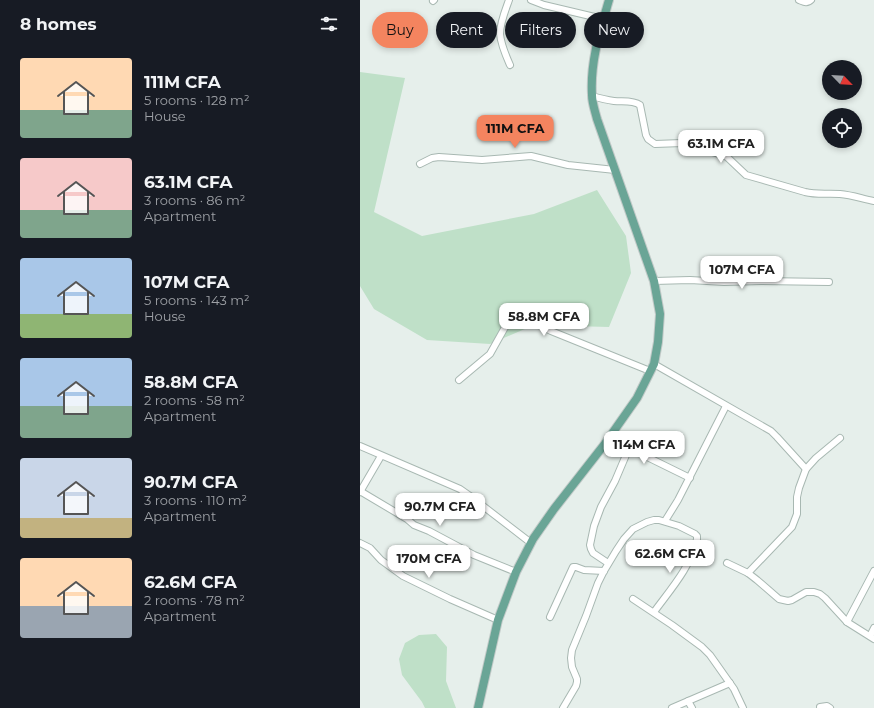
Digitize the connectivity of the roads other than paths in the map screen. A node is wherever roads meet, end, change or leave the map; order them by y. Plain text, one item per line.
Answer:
1 (509, 0) edge
2 (532, 0) edge
3 (609, 0) edge
4 (799, 0) edge
5 (811, 0) edge
6 (605, 12) edge
7 (584, 14) edge
8 (596, 48) edge
9 (510, 65) dead end
10 (592, 96) junction
11 (420, 164) dead end
12 (615, 170) junction
13 (874, 202) edge
14 (654, 281) junction
15 (829, 282) dead end
16 (652, 368) junction
17 (459, 380) dead end
18 (726, 406) junction
19 (613, 432) junction
20 (840, 438) dead end
21 (360, 446) edge
22 (629, 448) junction
23 (382, 456) junction
24 (806, 469) junction
25 (690, 478) junction
26 (360, 492) edge
27 (665, 521) junction
28 (360, 543) edge
29 (531, 543) junction
30 (608, 563) junction
31 (727, 563) dead end
32 (604, 571) junction
33 (874, 571) edge
34 (516, 572) junction
35 (748, 573) junction
36 (633, 599) dead end
37 (654, 612) junction
38 (550, 617) dead end
39 (498, 620) junction
40 (847, 622) junction
41 (874, 628) edge
42 (872, 637) edge
43 (730, 683) junction
44 (688, 701) junction
45 (820, 707) dead end
46 (478, 708) edge
47 (564, 708) edge
48 (672, 708) edge
49 (692, 708) edge
50 (743, 708) edge
51 (830, 708) edge

1 - 9 street
2 - 7 street
3 - 6 main road
4 - 5 street
8 - 10 main road
10 - 12 main road
10 - 13 street
11 - 12 street
12 - 14 main road
14 - 15 street
14 - 16 main road
16 - 17 street
16 - 18 street
16 - 19 main road
18 - 24 street
18 - 25 street
19 - 22 street
19 - 29 main road
20 - 24 street
21 - 23 street
22 - 25 street
22 - 30 street
23 - 26 street
23 - 29 street
24 - 35 street
25 - 27 street
26 - 34 street
27 - 30 street
27 - 37 street
28 - 39 street
29 - 34 main road
30 - 32 street
31 - 35 street
32 - 38 street
32 - 47 street
33 - 40 street
34 - 39 main road
35 - 40 street
36 - 37 street
37 - 43 street
39 - 46 main road
40 - 42 street
41 - 42 street
43 - 44 street
43 - 50 street
44 - 48 street
44 - 49 street
45 - 51 street

